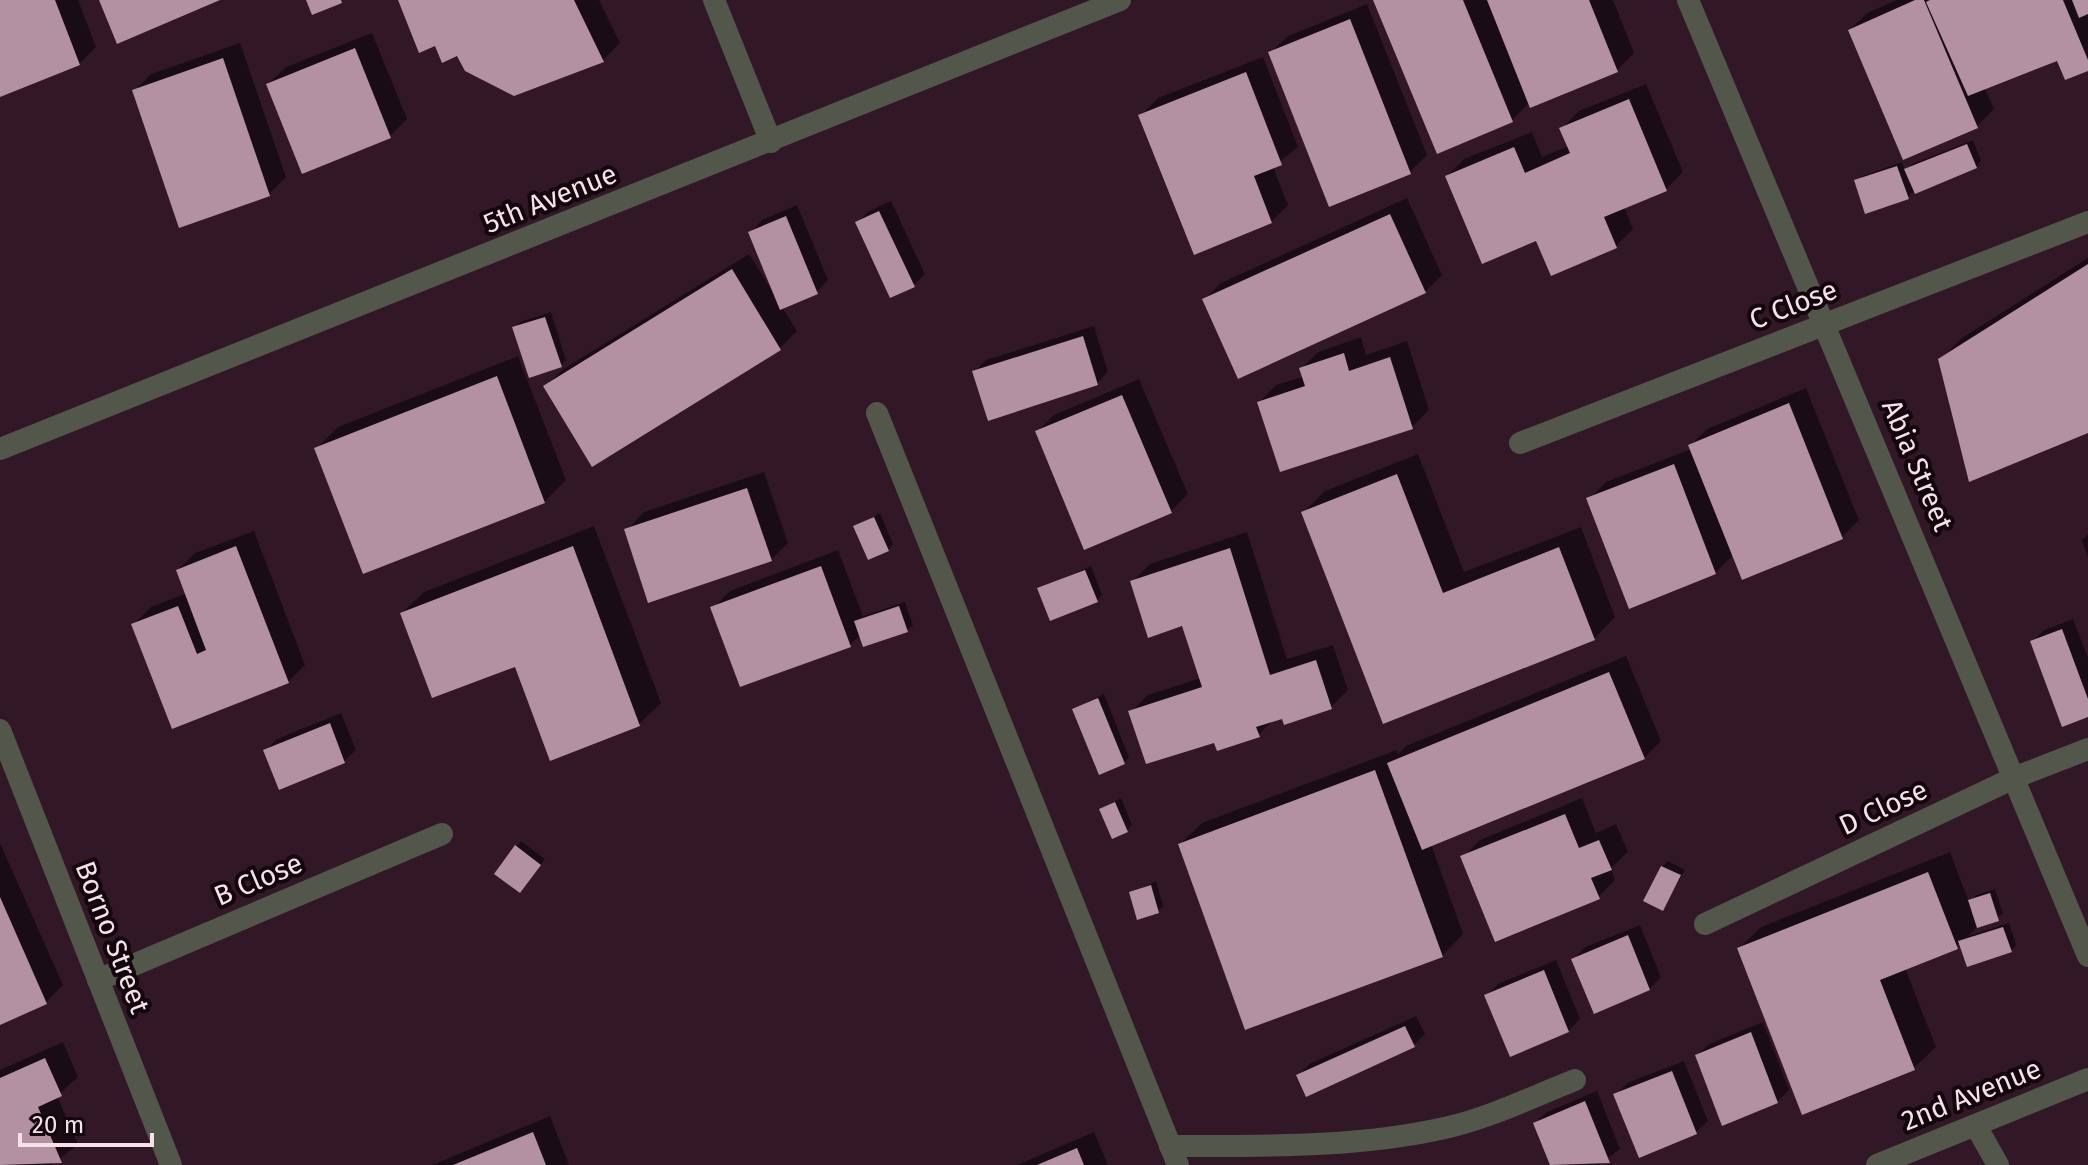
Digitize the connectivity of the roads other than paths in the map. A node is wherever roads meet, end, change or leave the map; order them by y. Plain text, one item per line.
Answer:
1 (714, 0) edge
2 (1120, 0) edge
3 (1688, 0) edge
4 (771, 142) junction
5 (2088, 222) edge
6 (1826, 324) junction
7 (877, 413) dead end
8 (1520, 443) dead end
9 (0, 449) edge
10 (0, 730) edge
11 (2088, 749) edge
12 (2016, 777) junction
13 (442, 834) dead end
14 (1705, 924) dead end
15 (2088, 956) edge
16 (98, 980) junction
17 (2088, 1079) edge
18 (1575, 1080) dead end
19 (1976, 1126) junction
20 (1174, 1155) edge
21 (171, 1165) edge
22 (1877, 1165) edge
23 (1998, 1165) edge

1 - 4 street
2 - 4 street, 5th Avenue
3 - 6 street, Abia Street
4 - 9 street, 5th Avenue
5 - 6 street, C Close
6 - 8 street, C Close
6 - 12 street, Abia Street
7 - 20 street
10 - 16 street, Borno Street
11 - 12 street, D Close
12 - 14 street, D Close
12 - 15 street, Abia Street
13 - 16 street, B Close
16 - 21 street, Borno Street
17 - 19 street, 2nd Avenue
18 - 20 street
19 - 22 street, 2nd Avenue
19 - 23 street

